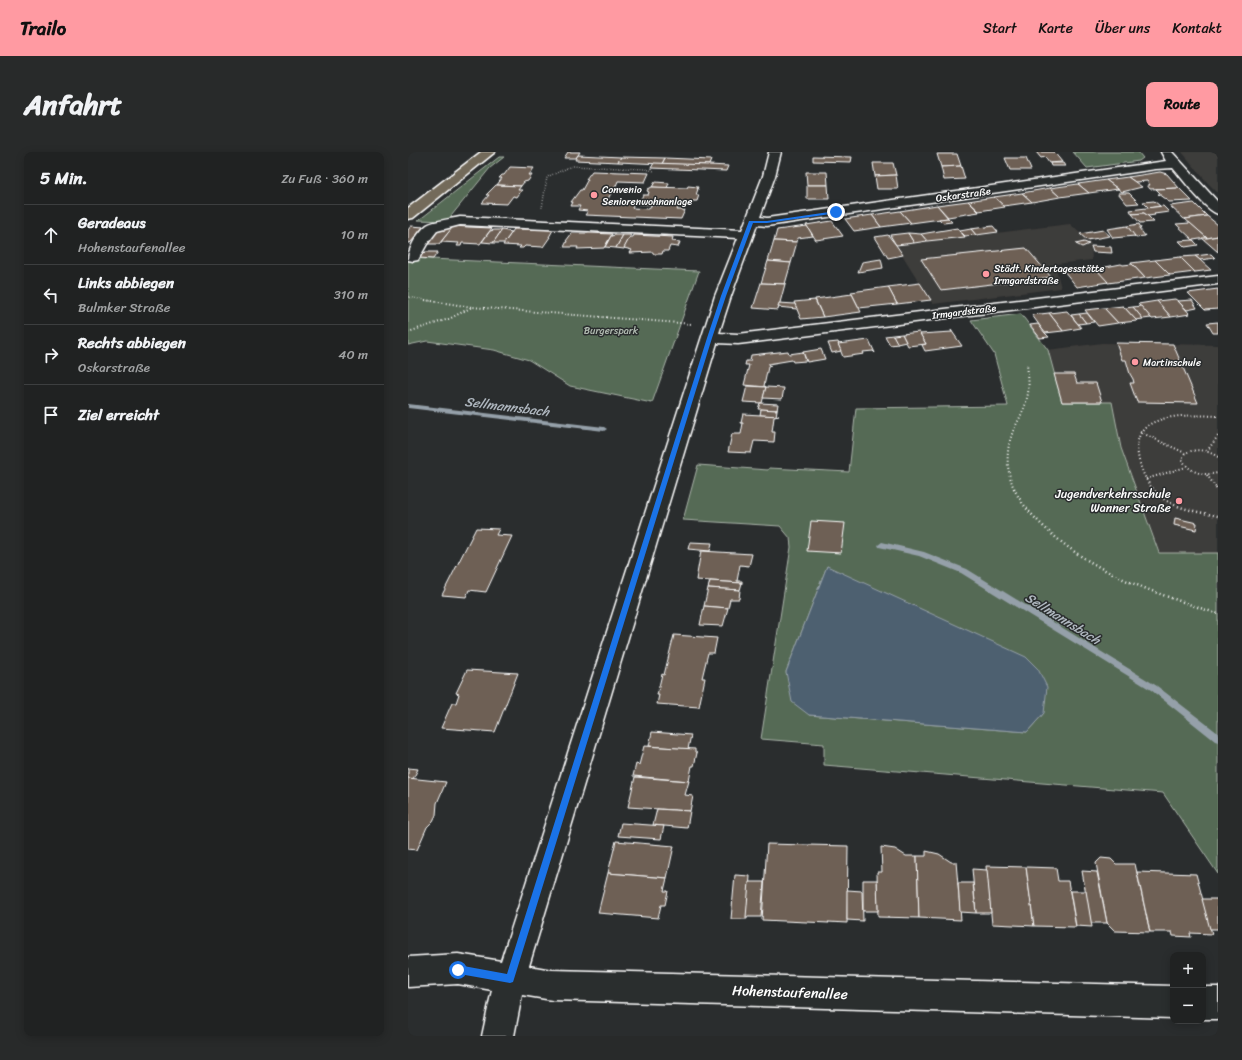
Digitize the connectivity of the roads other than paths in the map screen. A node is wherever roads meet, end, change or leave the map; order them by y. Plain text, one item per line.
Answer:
1 (489, 152) edge
2 (776, 152) edge
3 (1165, 152) edge
4 (1175, 164) junction
5 (1218, 210) edge
6 (408, 215) edge
7 (749, 228) junction
8 (413, 257) dead end
9 (1218, 280) edge
10 (712, 332) junction
11 (408, 972) edge
12 (510, 979) junction
13 (1170, 1002) edge
14 (1206, 1003) edge
15 (1218, 1003) edge
16 (498, 1036) edge

1 - 6 main road
2 - 7 street
3 - 4 street
4 - 5 street
4 - 7 street, Oskarstraße
7 - 8 street, Oskarstraße
7 - 10 street
9 - 10 street, Irmgardstraße
10 - 12 street
11 - 12 street, Hohenstaufenallee
12 - 13 street, Hohenstaufenallee
12 - 16 street
14 - 15 street

